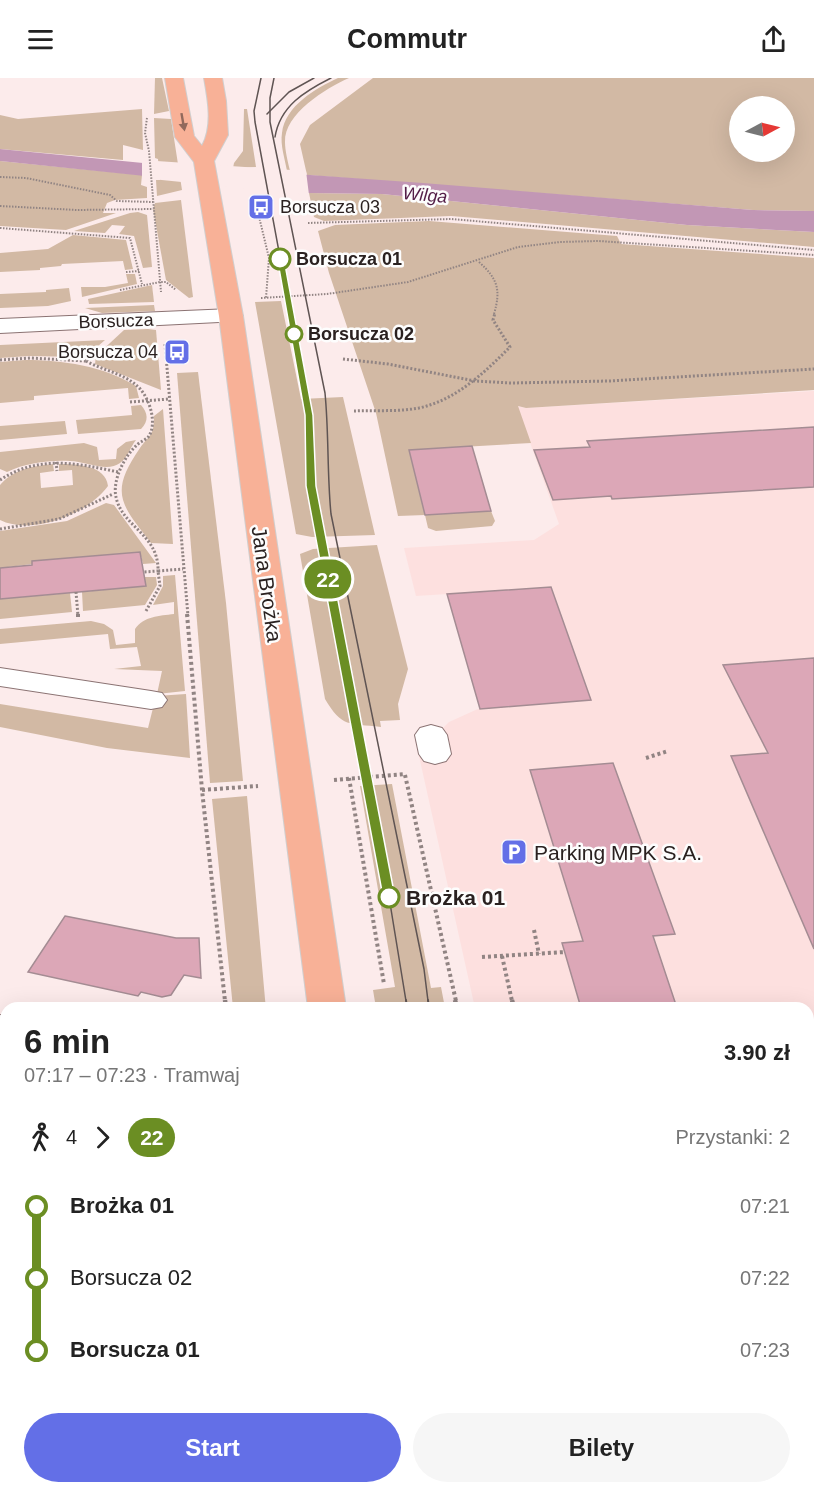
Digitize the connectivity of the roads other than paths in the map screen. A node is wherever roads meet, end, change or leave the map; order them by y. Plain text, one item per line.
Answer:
1 (174, 78) edge
2 (213, 78) edge
3 (234, 78) edge
4 (217, 101) junction
5 (204, 160) junction
6 (231, 316) junction
7 (0, 326) edge
8 (0, 677) edge
9 (151, 700) dead end
10 (326, 1002) edge

1 -> 5 main road
2 - 4 main road
3 - 4 main road
4 - 5 main road
5 - 6 main road, Jana Brożka
6 - 7 street, Borsucza
6 - 10 main road, Jana Brożka
8 - 9 street

